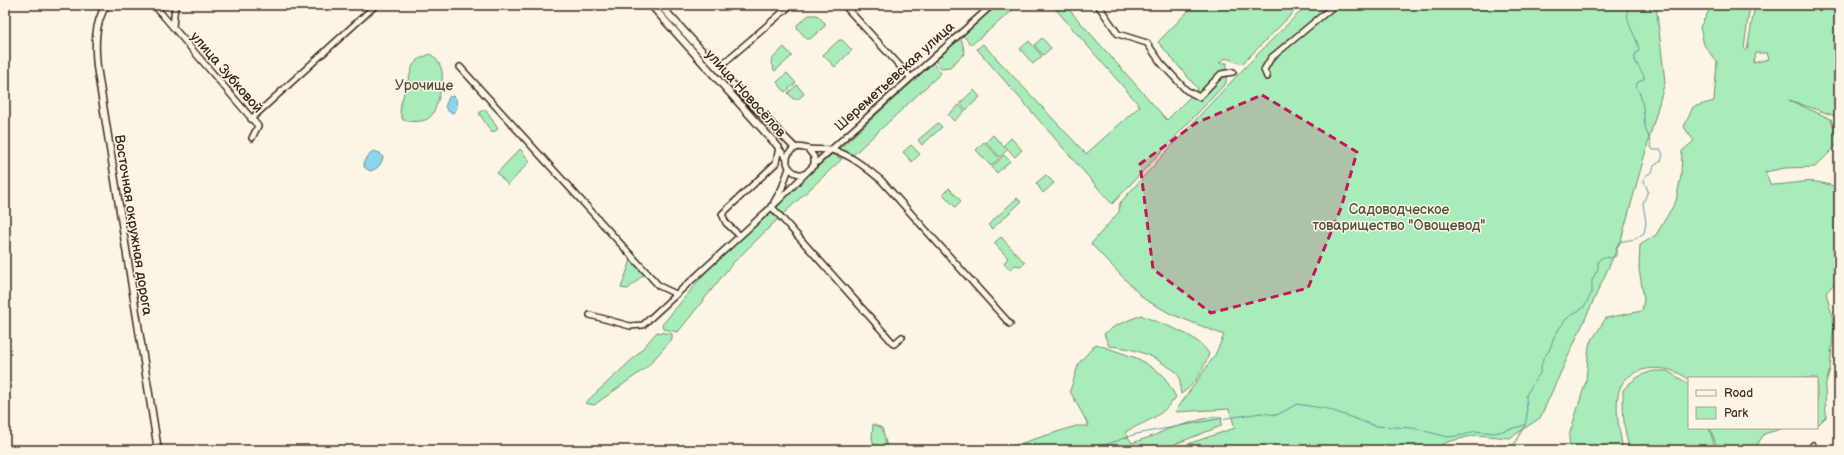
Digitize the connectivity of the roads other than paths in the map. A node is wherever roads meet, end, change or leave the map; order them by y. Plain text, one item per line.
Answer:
1 (106, 5) edge
2 (154, 5) edge
3 (175, 5) edge
4 (376, 5) edge
5 (651, 5) edge
6 (660, 5) edge
7 (791, 5) edge
8 (844, 5) edge
9 (992, 5) edge
10 (1098, 5) edge
11 (1335, 5) edge
12 (173, 27) junction
13 (726, 61) dead end
14 (460, 67) dead end
15 (1233, 72) dead end
16 (1267, 77) dead end
17 (911, 78) junction
18 (252, 119) junction
19 (252, 138) dead end
20 (773, 141) joint
21 (779, 148) junction
22 (795, 148) junction
23 (807, 148) junction
24 (831, 150) junction
25 (787, 159) junction
26 (776, 163) junction
27 (814, 165) junction
28 (789, 168) junction
29 (804, 174) junction
30 (771, 206) junction
31 (739, 235) junction
32 (676, 294) junction
33 (590, 316) dead end
34 (1010, 324) dead end
35 (902, 337) dead end
36 (1813, 445) dead end
37 (158, 450) edge
38 (1809, 450) edge

1 - 37 main road, Восточная окружная дорога
2 - 12 street, улица Зубковой
3 - 12 street
4 - 18 street
5 - 20 main road, улица Новосёлов
6 - 22 main road, улица Новосёлов
7 - 13 street
8 - 17 street
9 - 17 street, Шереметьевская улица
10 - 15 street
11 - 16 street
12 - 18 street, улица Зубковой
14 - 32 street
17 - 24 street, Шереметьевская улица
18 - 19 street, улица Зубковой
20 - 21 street, улица Новосёлов
21 - 25 street
21 - 26 street, улица Новосёлов
22 - 23 street
22 - 25 street
23 - 24 street
23 - 27 street
24 - 27 street, Шереметьевская улица
24 - 34 street
25 - 26 street
25 - 28 street
26 - 31 street
27 - 29 street
28 - 29 street
28 - 30 street
29 - 30 street
30 - 31 street
30 - 35 street
31 - 32 street
32 - 33 street
36 - 38 street

